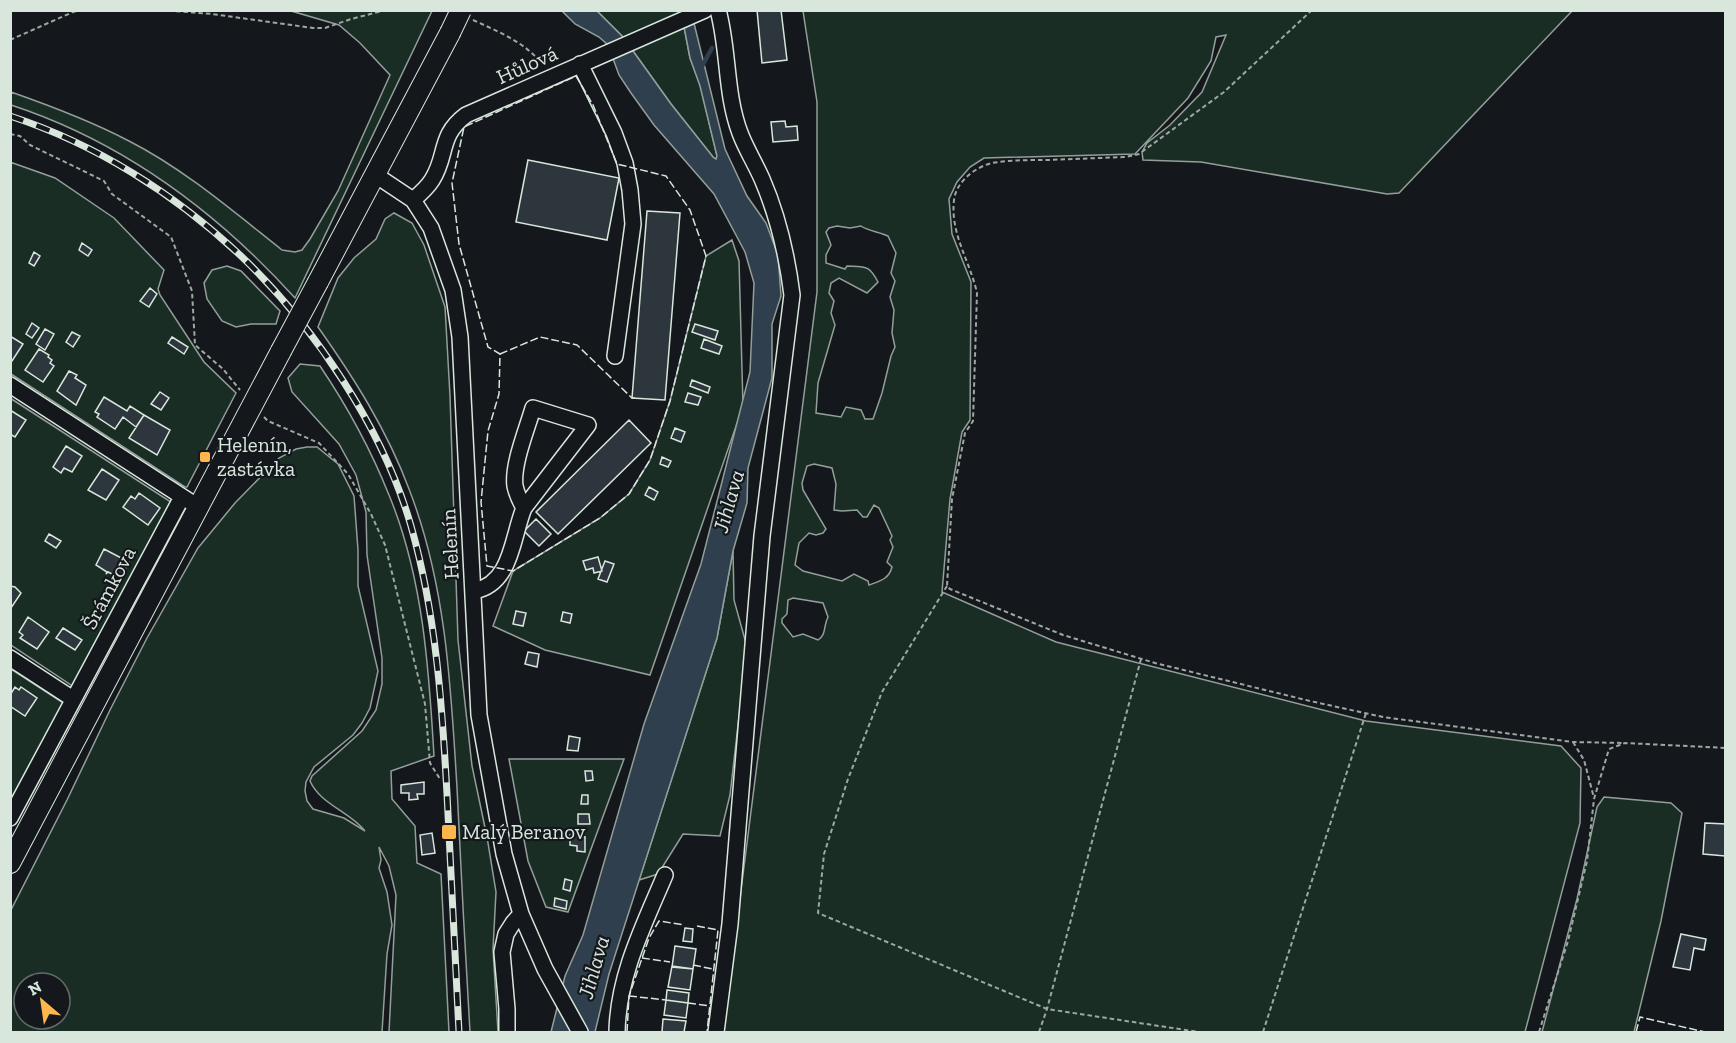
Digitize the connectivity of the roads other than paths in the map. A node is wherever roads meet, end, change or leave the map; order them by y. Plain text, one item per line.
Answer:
1 (718, 10) edge
2 (702, 12) edge
3 (463, 14) edge
4 (580, 64) junction
5 (374, 174) junction
6 (412, 200) junction
7 (615, 356) dead end
8 (10, 385) edge
9 (182, 497) junction
10 (199, 507) junction
11 (524, 508) junction
12 (474, 591) junction
13 (10, 658) edge
14 (73, 699) junction
15 (10, 818) edge
16 (12, 855) edge
17 (665, 875) dead end
18 (521, 914) junction
19 (507, 1032) edge
20 (580, 1032) edge
21 (616, 1032) edge
22 (716, 1032) edge

1 - 22 street
2 - 4 street, Hůlová
3 - 5 main road, bridge
4 - 6 street, Hůlová
4 - 7 street
5 - 6 street, Helenín
5 - 10 main road, bridge
6 - 12 street, Helenín
8 - 9 street
9 - 10 street
9 - 14 street, Šrámkova
10 - 16 main road
11 - 11 street
11 - 12 street
12 - 18 street, Helenín
13 - 14 street
14 - 15 street, Šrámkova
17 - 21 street
18 - 19 street
18 - 20 street, Helenín

